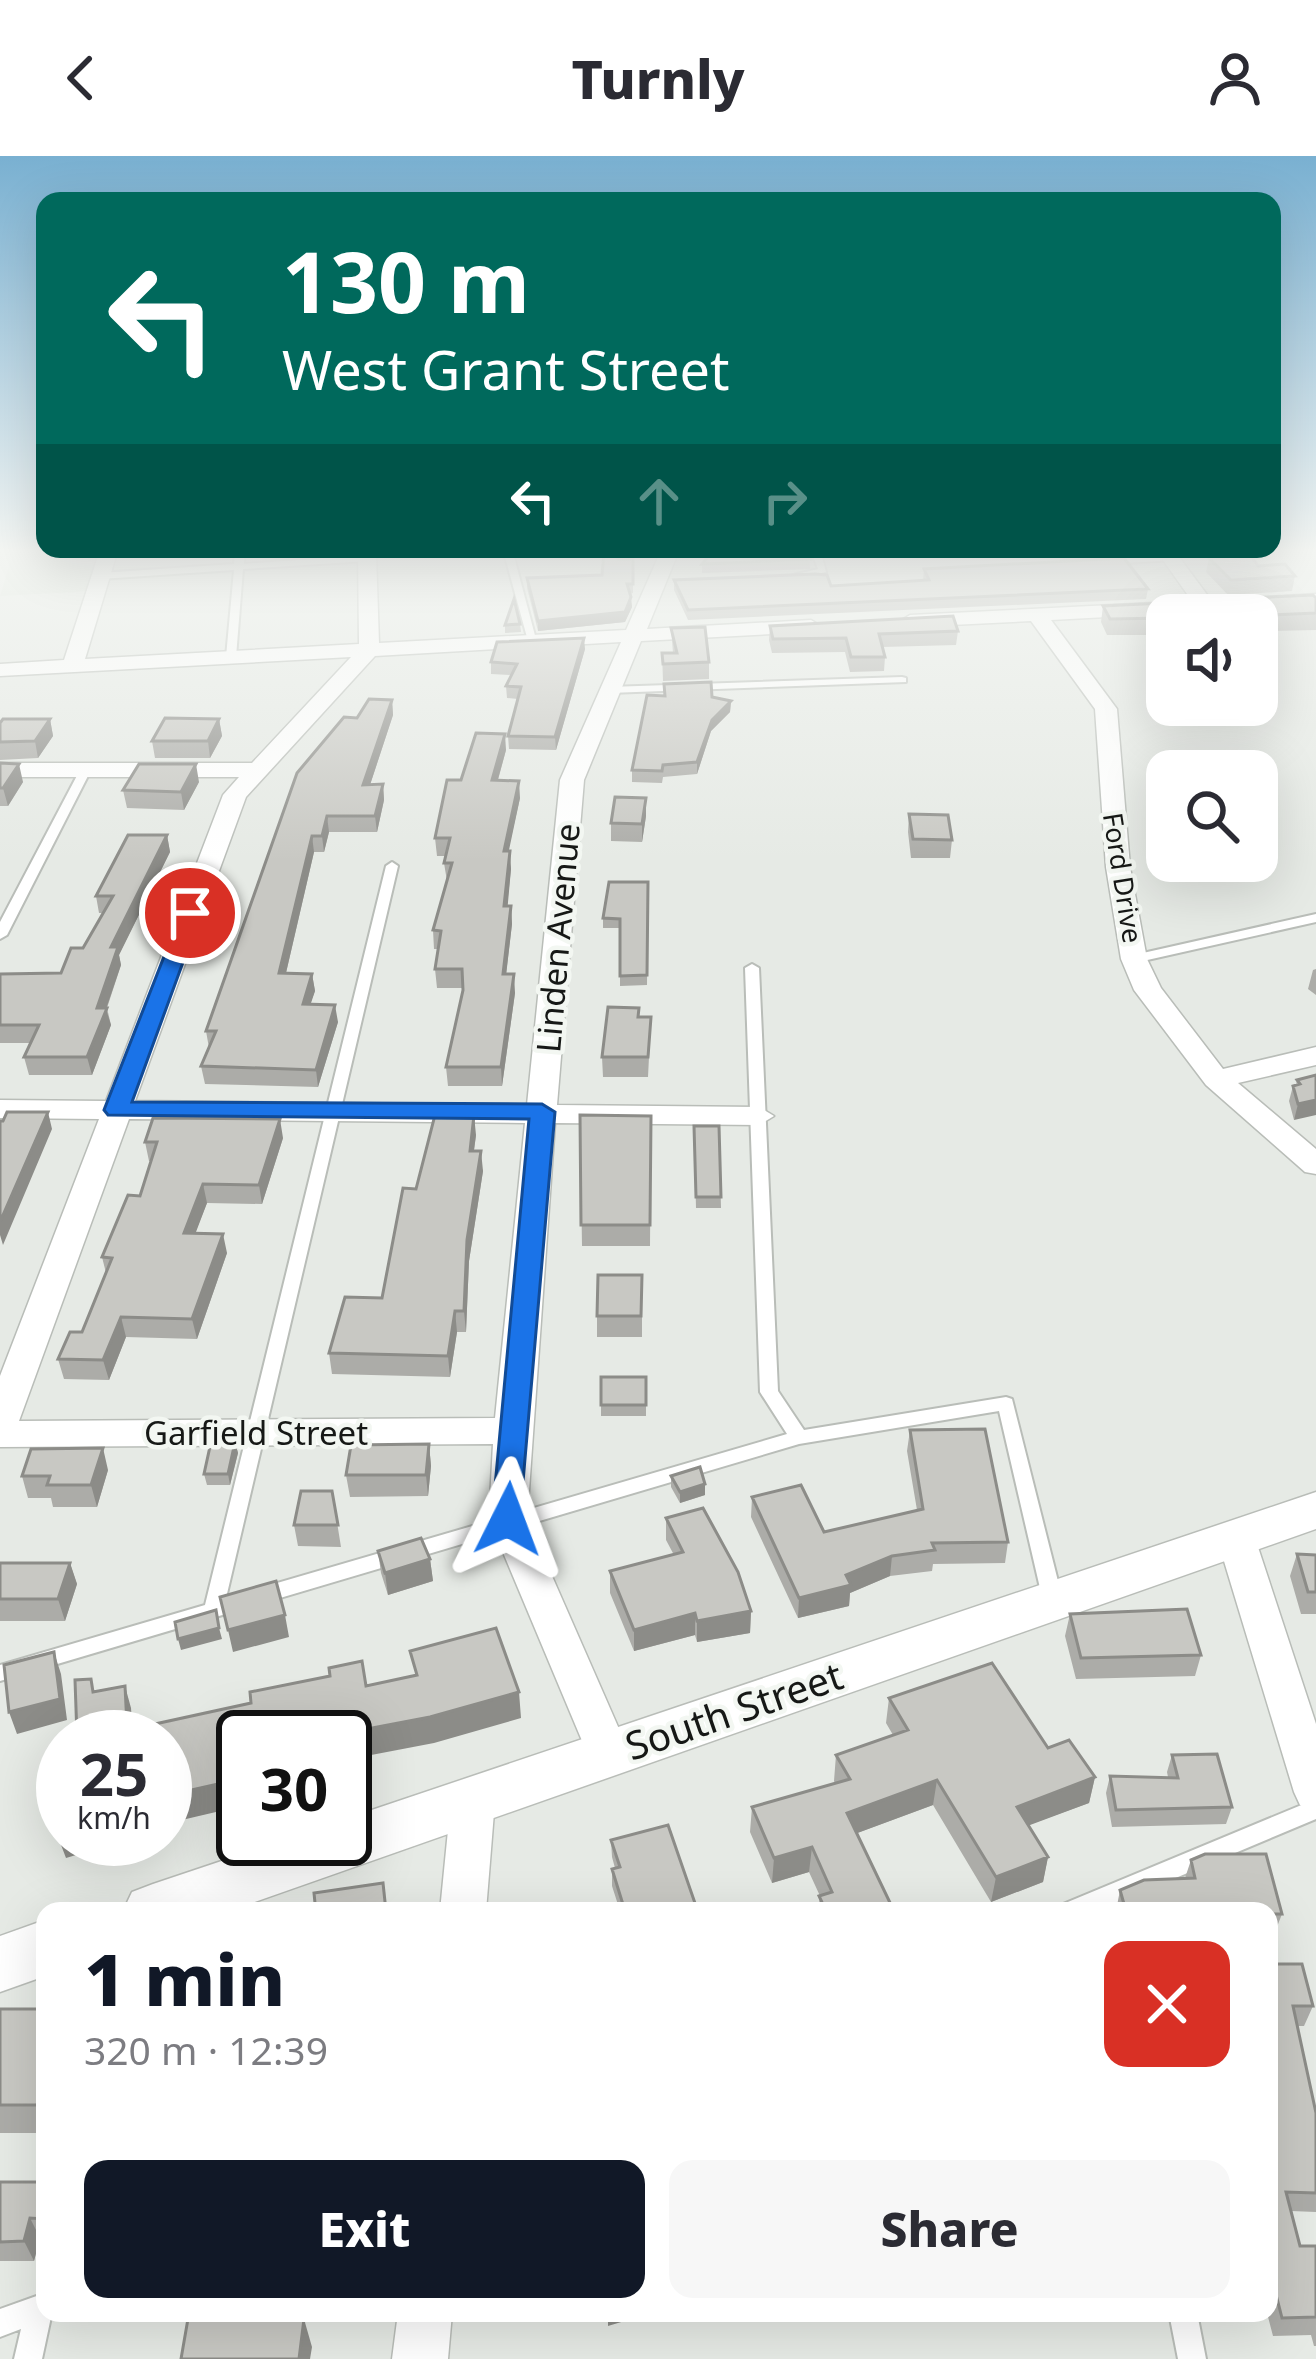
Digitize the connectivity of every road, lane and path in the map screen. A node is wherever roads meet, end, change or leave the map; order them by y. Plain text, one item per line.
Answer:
1 (76, 656) edge
2 (255, 656) edge
3 (363, 656) edge
4 (622, 656) edge
5 (1067, 656) edge
6 (231, 657) joint
7 (73, 666) junction
8 (0, 670) edge
9 (902, 680) dead end
10 (608, 690) junction
11 (0, 770) edge
12 (85, 770) junction
13 (255, 770) junction
14 (392, 866) dead end
15 (1316, 919) edge
16 (0, 935) edge
17 (1134, 959) junction
18 (752, 968) dead end
19 (1316, 1056) edge
20 (1216, 1079) junction
21 (0, 1109) edge
22 (117, 1110) junction
23 (333, 1110) junction
24 (542, 1112) junction
25 (759, 1116) junction
26 (1316, 1165) edge
27 (0, 1423) edge
28 (512, 1431) junction
29 (253, 1433) junction
30 (0, 1434) edge
31 (799, 1437) junction
32 (1316, 1510) edge
33 (508, 1519) junction
34 (1236, 1538) junction
35 (1053, 1600) junction
36 (214, 1608) junction
37 (0, 1673) edge
38 (608, 1754) junction
39 (1316, 1792) edge
40 (473, 1800) junction
41 (1316, 1809) edge
42 (179, 1902) edge
43 (464, 1902) edge
44 (1098, 1902) edge
45 (36, 1951) edge
46 (0, 1964) edge
47 (36, 2309) edge
48 (38, 2322) edge
49 (423, 2322) edge
50 (1185, 2322) edge
51 (0, 2323) edge
52 (28, 2359) edge
53 (421, 2359) edge
54 (1192, 2359) edge

1 - 7 street
2 - 6 street
3 - 13 street
4 - 10 street, Linden Avenue
5 - 17 street, Ford Drive
6 - 7 street
7 - 8 street
9 - 10 lane
10 - 24 street, Linden Avenue
11 - 12 street
12 - 13 street
12 - 16 lane
13 - 22 street
14 - 23 lane
15 - 17 lane
17 - 20 street, Ford Drive
18 - 25 lane
19 - 20 street
20 - 26 street, Ford Drive
21 - 22 street
22 - 23 street
22 - 27 street
23 - 24 street
23 - 29 lane
24 - 25 street
24 - 28 street, Linden Avenue
25 - 31 lane
28 - 29 street, Garfield Street
28 - 33 street, Linden Avenue
29 - 30 street, Garfield Street
29 - 36 lane
31 - 33 lane
31 - 35 lane
32 - 34 street, South Street
33 - 36 lane
33 - 38 street, Linden Avenue
34 - 35 street, South Street
34 - 39 street
35 - 38 street, South Street
36 - 37 lane
38 - 40 street, South Street
40 - 42 street, South Street
40 - 43 street
41 - 44 lane
45 - 46 street
47 - 51 lane
48 - 52 lane
49 - 53 street
50 - 54 lane

